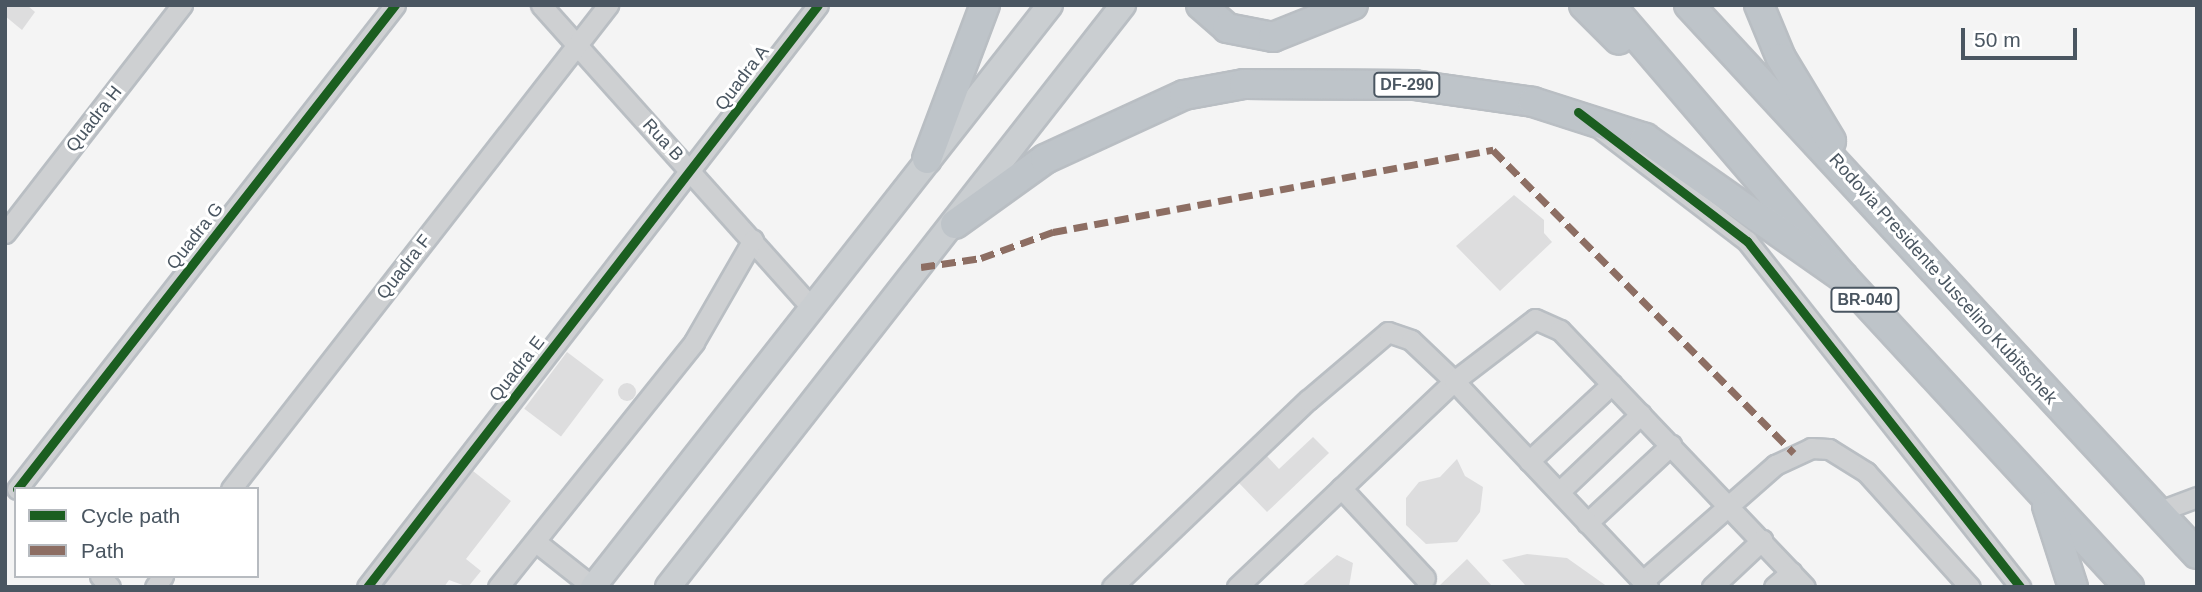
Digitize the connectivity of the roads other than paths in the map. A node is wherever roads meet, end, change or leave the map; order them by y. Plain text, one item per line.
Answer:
1 (182, 5) edge
2 (396, 5) edge
3 (541, 5) edge
4 (608, 5) edge
5 (818, 5) edge
6 (985, 5) edge
7 (1050, 5) edge
8 (1123, 5) edge
9 (1201, 5) edge
10 (1353, 5) edge
11 (1584, 5) edge
12 (1610, 5) edge
13 (1689, 5) edge
14 (1759, 5) edge
15 (576, 46) junction
16 (1664, 69) junction
17 (1578, 113) junction
18 (927, 159) junction
19 (692, 170) junction
20 (1856, 182) junction
21 (955, 224) junction
22 (5, 233) edge
23 (753, 240) junction
24 (1843, 277) junction
25 (811, 307) junction
26 (1454, 381) junction
27 (1612, 384) junction
28 (1641, 414) junction
29 (1671, 446) junction
30 (1529, 461) junction
31 (5, 471) edge
32 (17, 487) edge
33 (19, 487) edge
34 (233, 487) edge
35 (1341, 488) junction
36 (2040, 490) junction
37 (1559, 492) junction
38 (2197, 497) edge
39 (1727, 503) junction
40 (2157, 512) junction
41 (1587, 523) junction
42 (1762, 540) junction
43 (536, 541) junction
44 (2197, 554) edge
45 (1791, 572) junction
46 (1425, 578) dead end
47 (1645, 584) edge
48 (367, 587) edge
49 (498, 587) edge
50 (593, 587) edge
51 (668, 587) edge
52 (1112, 587) edge
53 (1237, 587) edge
54 (1712, 587) edge
55 (1774, 587) edge
56 (1805, 587) edge
57 (1970, 587) edge
58 (2020, 587) edge
59 (2073, 587) edge
60 (2129, 587) edge

1 - 22 street, Quadra H
2 - 33 street, Quadra G
3 - 15 street, Rua B
4 - 15 street, Quadra F
5 - 19 street, Quadra A
6 - 18 highway
7 - 18 main road
8 - 21 main road, DF-290
9 - 10 highway
11 - 16 highway
12 - 16 highway, BR-040
13 - 20 highway, Rodovia Presidente Juscelino Kubitschek
14 - 20 highway
15 - 19 street, Rua B
15 - 34 street, Quadra F
16 - 24 highway, BR-040
17 - 21 highway, DF-290
17 - 24 highway, DF-290
17 - 58 street
18 - 25 main road
19 - 23 street, Rua B
19 - 48 street, Quadra E
20 - 40 highway, Rodovia Presidente Juscelino Kubitschek
21 - 51 main road, DF-290
23 - 25 street, Rua B
23 - 43 street
24 - 36 highway, BR-040
25 - 50 main road
26 - 27 street
26 - 30 street
26 - 35 street
26 - 52 street
27 - 28 street
27 - 30 street
28 - 29 street
28 - 37 street
29 - 39 street
29 - 41 street
30 - 37 street
31 - 32 street
35 - 46 street
35 - 53 street
36 - 59 highway
36 - 60 highway, BR-040
37 - 41 street
38 - 40 street
39 - 42 street
39 - 47 street
39 - 57 street
40 - 44 highway, Rodovia Presidente Juscelino Kubitschek
41 - 47 street
42 - 45 street
42 - 54 street
43 - 49 street
43 - 50 street
45 - 55 street
45 - 56 street

